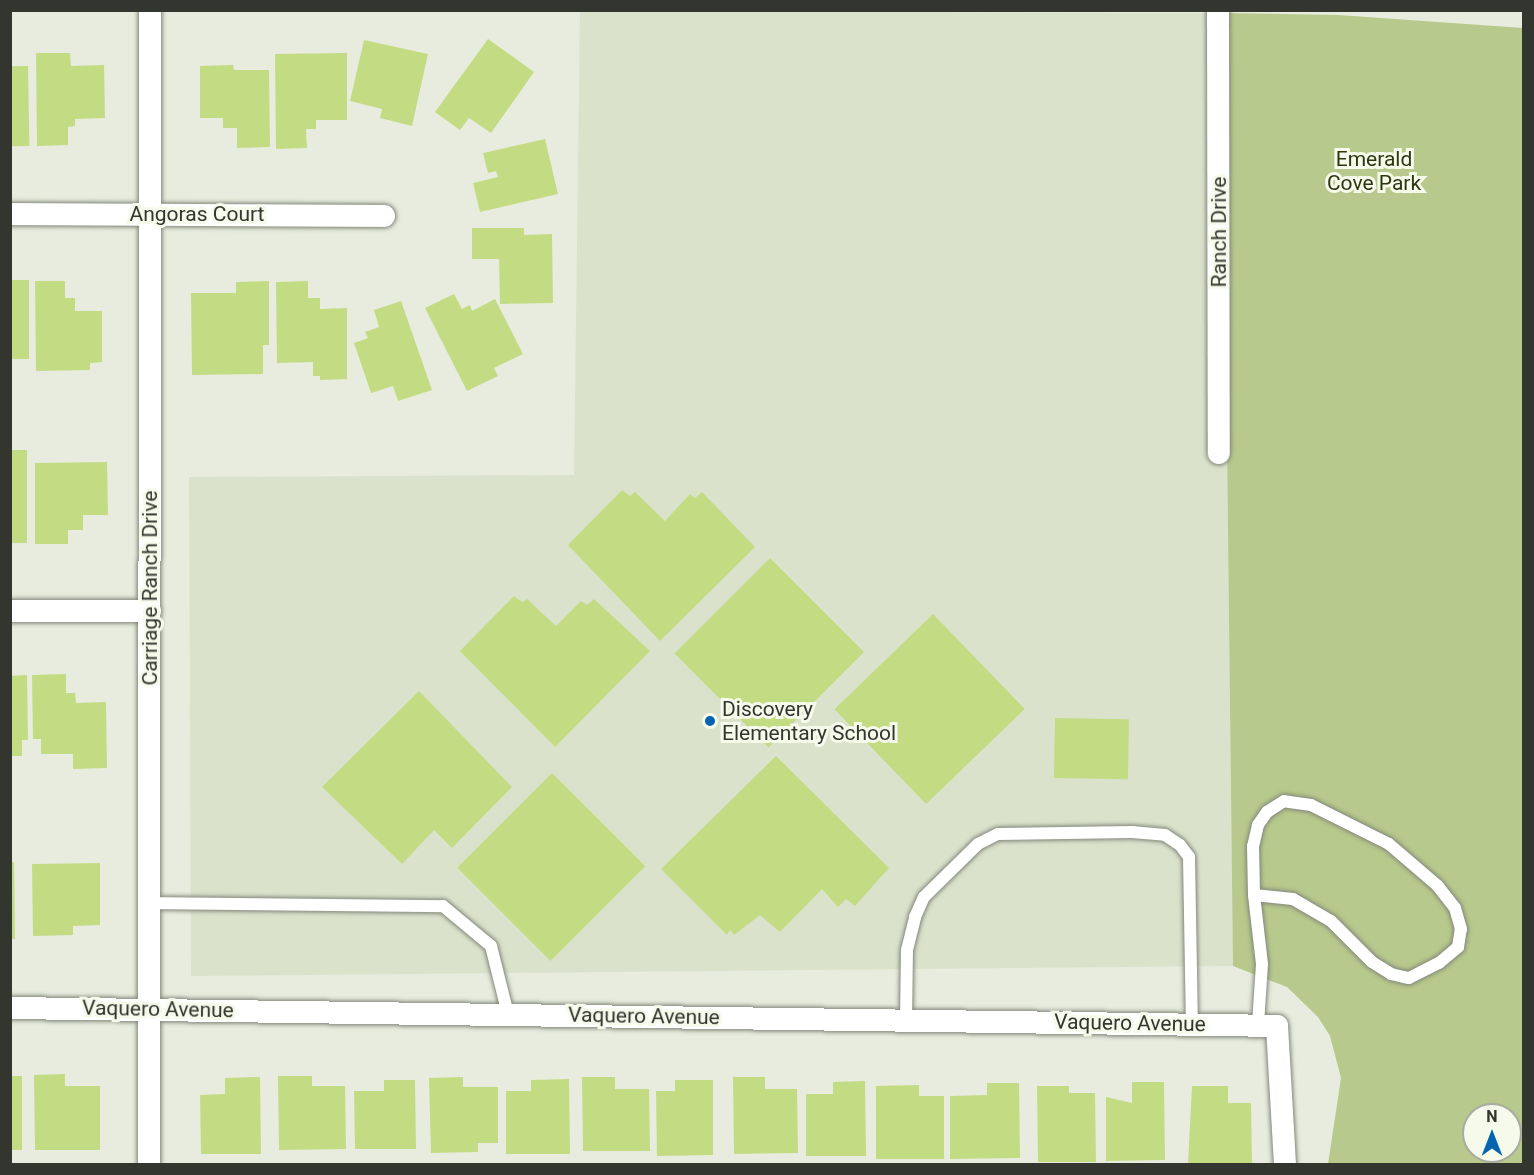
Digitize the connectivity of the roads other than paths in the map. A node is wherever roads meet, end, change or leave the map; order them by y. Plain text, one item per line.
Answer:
1 (150, 10) edge
2 (1218, 10) edge
3 (10, 214) edge
4 (150, 214) junction
5 (384, 216) dead end
6 (1219, 453) dead end
7 (10, 611) edge
8 (150, 611) junction
9 (1254, 895) junction
10 (150, 903) junction
11 (10, 1008) edge
12 (150, 1009) junction
13 (508, 1014) junction
14 (906, 1020) junction
15 (1192, 1024) junction
16 (1268, 1025) junction
17 (150, 1164) edge
18 (1285, 1164) edge

1 - 4 street, Carriage Ranch Drive
2 - 6 street, Ranch Drive
3 - 4 street, Angoras Court
4 - 5 street, Angoras Court
4 - 8 street, Carriage Ranch Drive
7 - 8 street
8 - 10 street, Carriage Ranch Drive
9 - 9 lane
9 - 16 lane
10 - 12 street, Carriage Ranch Drive
10 - 13 lane
11 - 12 street, Vaquero Avenue
12 - 13 street, Vaquero Avenue
12 - 17 street, Carriage Ranch Drive
13 - 14 street, Vaquero Avenue
14 - 15 street, Vaquero Avenue
14 - 15 lane
15 - 16 street, Vaquero Avenue
16 - 18 street

